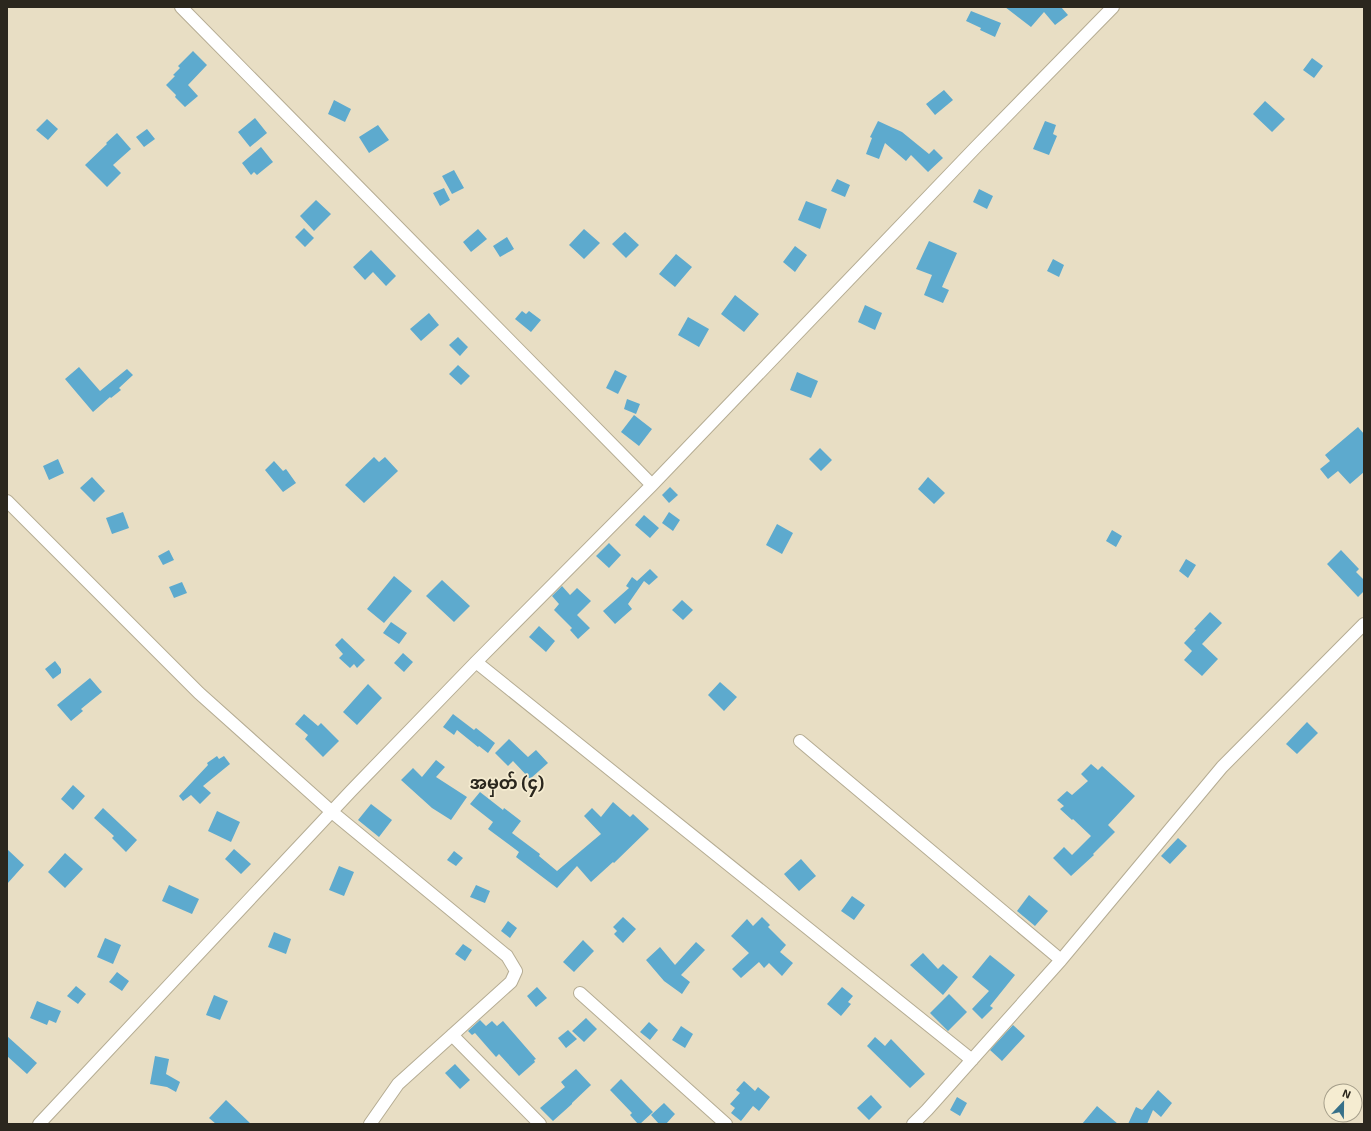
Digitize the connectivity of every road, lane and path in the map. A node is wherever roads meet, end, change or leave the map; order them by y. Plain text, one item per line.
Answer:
1 (181, 7) edge
2 (1113, 7) edge
3 (652, 484) junction
4 (7, 501) edge
5 (1364, 624) edge
6 (476, 662) junction
7 (800, 741) dead end
8 (332, 812) junction
9 (1061, 960) junction
10 (580, 993) dead end
11 (452, 1035) junction
12 (972, 1060) junction
13 (39, 1124) edge
14 (370, 1124) edge
15 (540, 1124) edge
16 (726, 1124) edge
17 (913, 1124) edge

1 - 3 street
2 - 3 street
3 - 6 street
4 - 8 street
5 - 9 street
6 - 8 street
6 - 12 street
7 - 9 street
8 - 11 street
8 - 13 street
9 - 12 street
10 - 16 street
11 - 14 street
11 - 15 street
12 - 17 street

